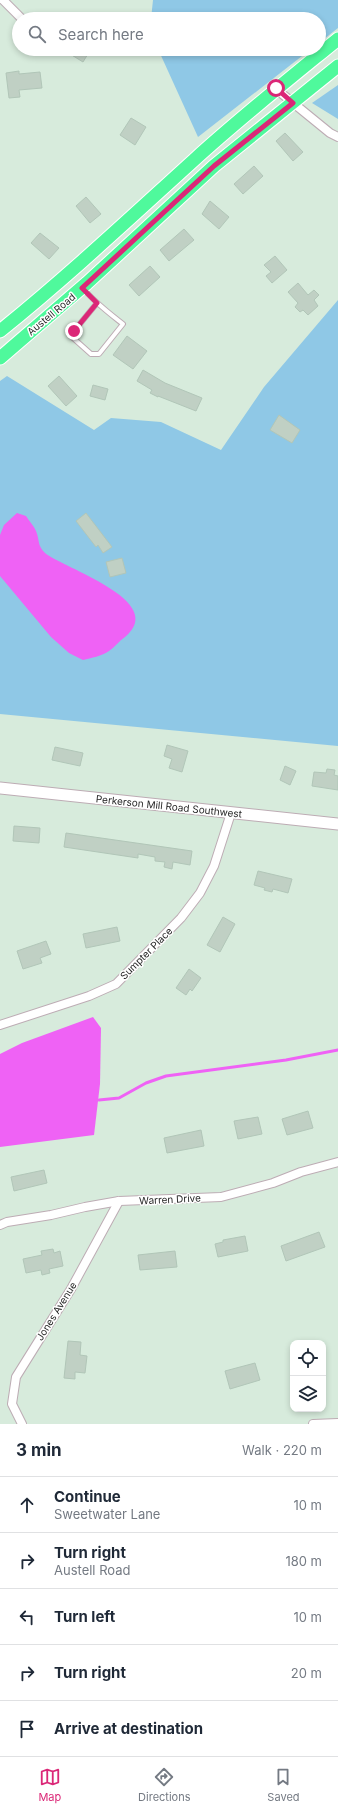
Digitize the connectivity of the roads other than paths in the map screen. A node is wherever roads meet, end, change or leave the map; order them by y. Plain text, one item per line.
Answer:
1 (3, 0) edge
2 (15, 12) edge
3 (338, 39) edge
4 (326, 48) edge
5 (316, 56) edge
6 (338, 66) edge
7 (276, 88) junction
8 (293, 103) junction
9 (338, 137) edge
10 (82, 288) junction
11 (97, 303) junction
12 (0, 331) edge
13 (0, 358) edge
14 (0, 788) edge
15 (231, 813) junction
16 (338, 824) edge
17 (0, 1025) edge
18 (338, 1162) edge
19 (120, 1201) junction
20 (0, 1225) edge
21 (22, 1424) edge
22 (314, 1424) edge
23 (338, 1424) edge

1 - 2 street
3 - 4 main road, Austell Road
5 - 7 main road, Austell Road
6 - 8 main road, Austell Road
7 - 8 street
7 - 12 main road, Austell Road
8 - 9 street
8 - 10 main road, Austell Road
10 - 11 lane
10 - 13 main road, Austell Road
11 - 11 lane
14 - 15 street, Perkerson Mill Road Southwest
15 - 16 street, Perkerson Mill Road Southwest
15 - 17 street, Sumpter Place
18 - 19 street, Warren Drive
19 - 20 street, Warren Drive
19 - 21 street, Jones Avenue
22 - 23 street

